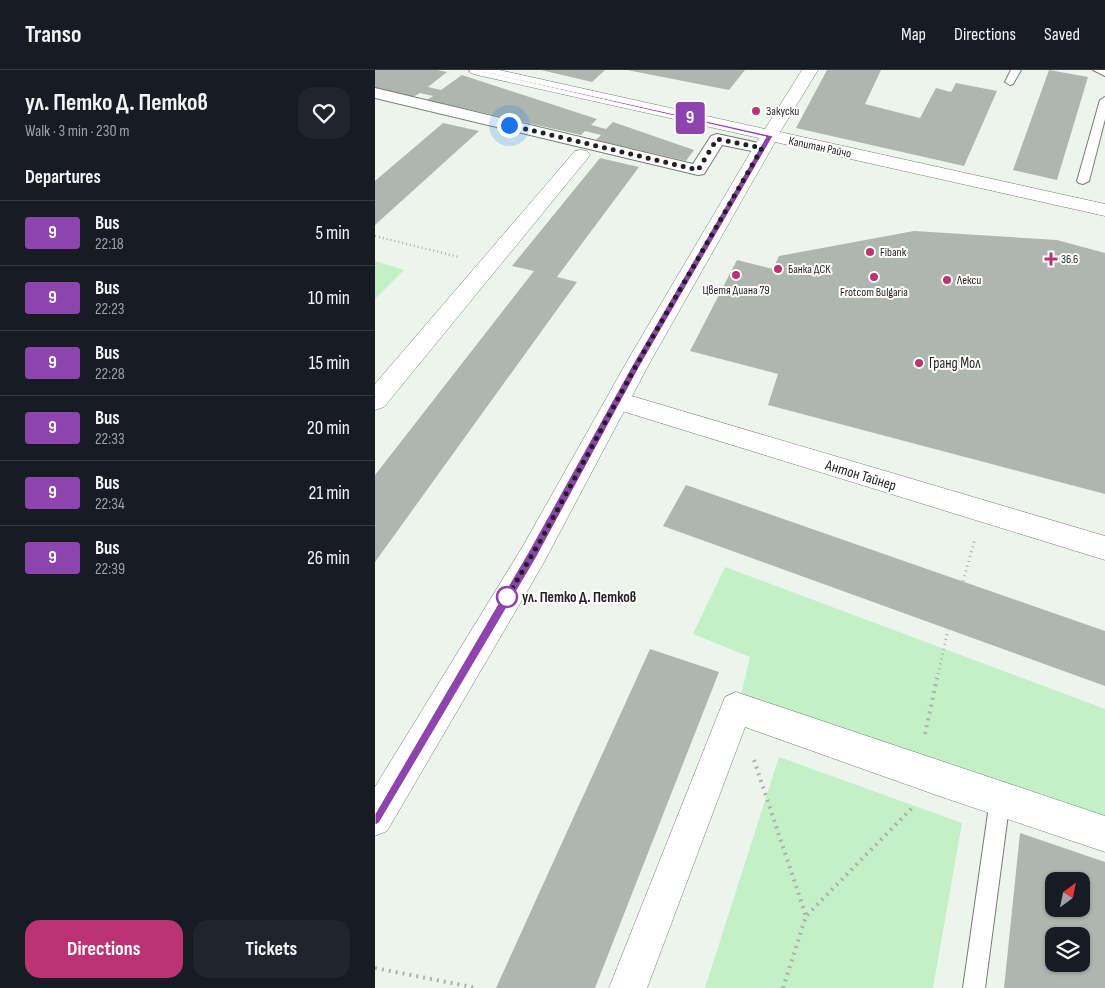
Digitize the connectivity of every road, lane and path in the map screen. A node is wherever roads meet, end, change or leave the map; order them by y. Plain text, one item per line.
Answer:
1 (477, 70) edge
2 (810, 70) edge
3 (1016, 70) edge
4 (1099, 70) edge
5 (1105, 73) edge
6 (1010, 82) dead end
7 (375, 93) edge
8 (1105, 100) edge
9 (766, 142) junction
10 (586, 149) junction
11 (1083, 181) dead end
12 (1105, 210) edge
13 (375, 236) edge
14 (489, 264) junction
15 (618, 401) junction
16 (375, 402) edge
17 (983, 512) junction
18 (1105, 548) edge
19 (963, 582) dead end
20 (948, 630) dead end
21 (736, 708) junction
22 (928, 775) junction
23 (1000, 799) junction
24 (375, 819) edge
25 (1105, 834) edge
26 (807, 916) junction
27 (375, 968) edge
28 (477, 988) edge
29 (628, 988) edge
30 (783, 988) edge
31 (974, 988) edge

1 - 9 street, Капитан Райчо
2 - 9 street
3 - 6 lane
4 - 5 lane
7 - 10 street
8 - 11 lane
9 - 10 street
9 - 12 street, Капитан Райчо
9 - 15 street
10 - 14 street
13 - 14 path
14 - 16 street
15 - 17 street, Антон Тайнер
15 - 24 street
17 - 18 street, Антон Тайнер
17 - 19 path
20 - 22 path
21 - 22 street
21 - 26 path
21 - 29 street
22 - 23 street
22 - 26 path
23 - 25 street
23 - 31 lane
26 - 30 path
27 - 28 path

